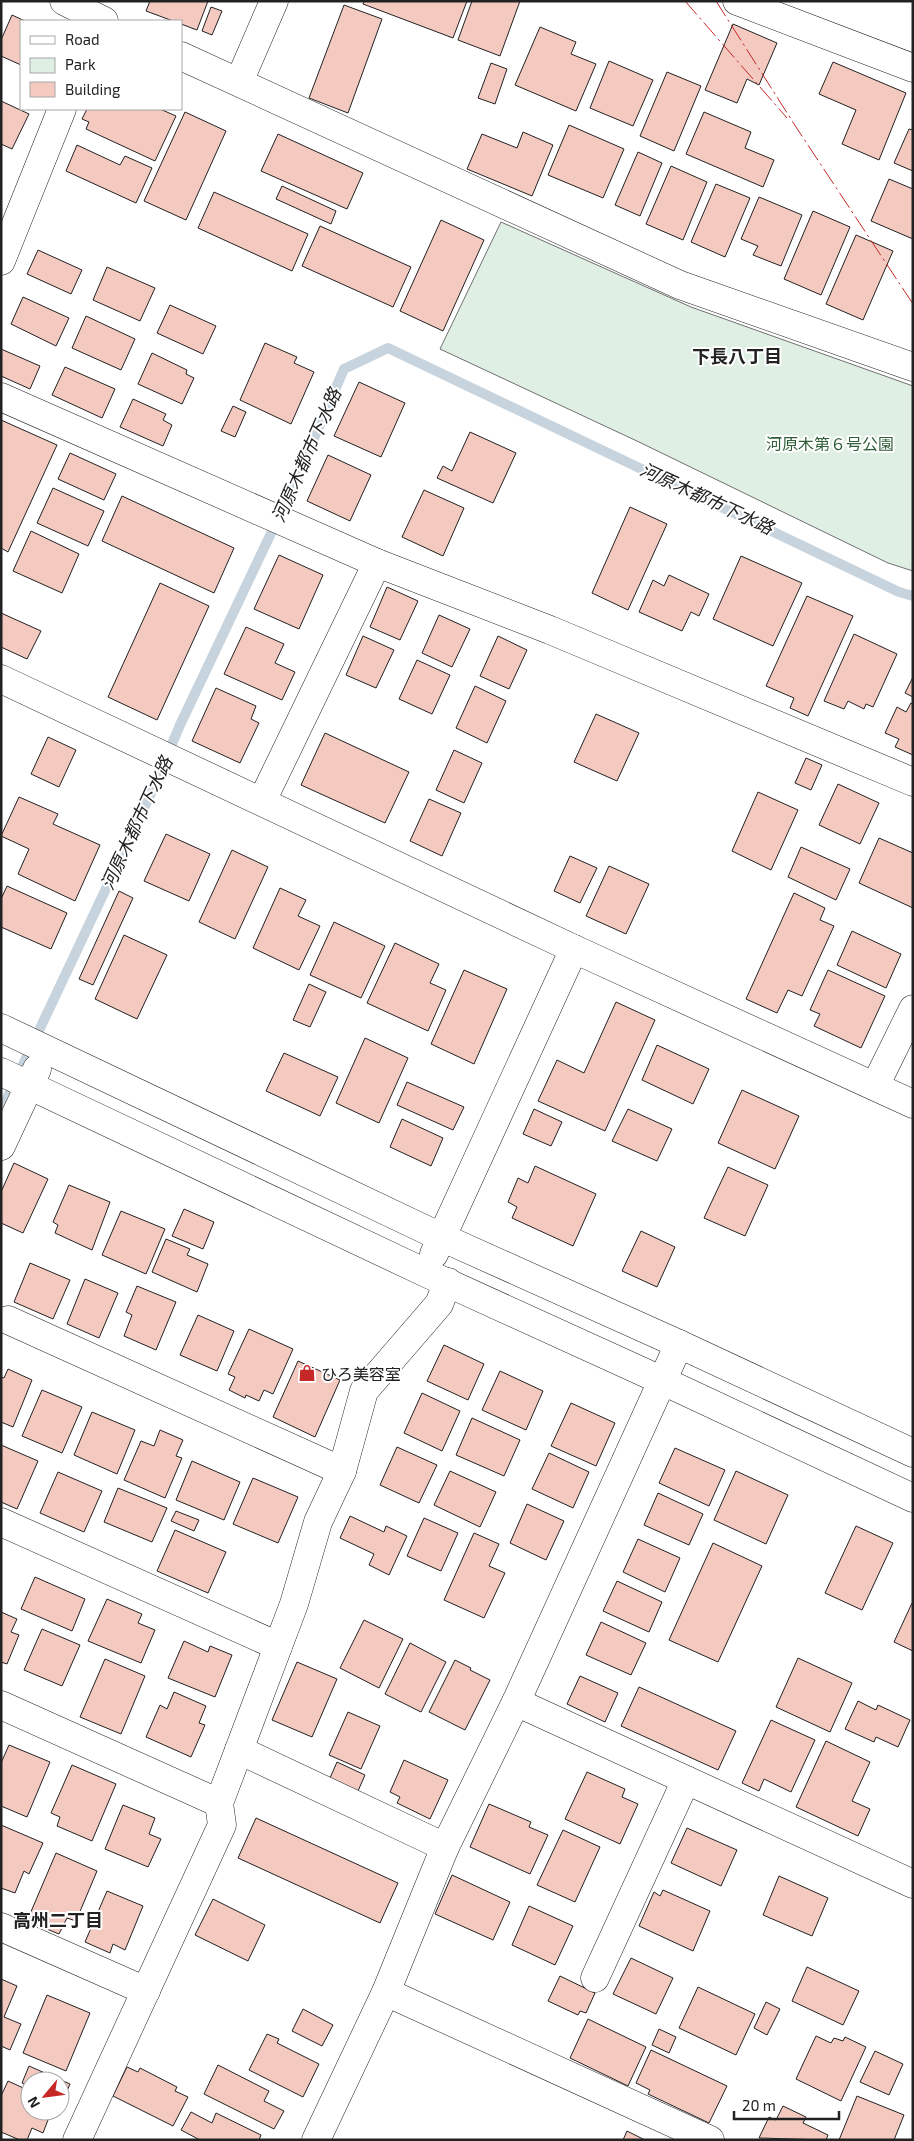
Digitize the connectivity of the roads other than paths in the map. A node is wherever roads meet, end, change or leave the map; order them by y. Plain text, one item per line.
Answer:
1 (64, 1) edge
2 (274, 1) edge
3 (737, 1) edge
4 (100, 20) edge
5 (182, 56) edge
6 (913, 68) edge
7 (239, 82) junction
8 (62, 110) edge
9 (1, 261) edge
10 (913, 367) edge
11 (1, 397) edge
12 (378, 563) junction
13 (1, 679) edge
14 (913, 782) edge
15 (262, 801) junction
16 (574, 949) junction
17 (913, 1009) edge
18 (1, 1028) edge
19 (46, 1049) junction
20 (1, 1072) edge
21 (30, 1085) junction
22 (875, 1086) junction
23 (913, 1104) edge
24 (1, 1146) edge
25 (441, 1237) junction
26 (437, 1277) junction
27 (8, 1320) dead end
28 (679, 1344) junction
29 (664, 1381) junction
30 (913, 1453) edge
31 (342, 1471) junction
32 (913, 1498) edge
33 (1, 1522) edge
34 (278, 1646) junction
35 (516, 1702) junction
36 (1, 1705) edge
37 (240, 1750) junction
38 (686, 1780) junction
39 (219, 1803) junction
40 (445, 1847) junction
41 (913, 1884) edge
42 (1, 1927) edge
43 (596, 1978) dead end
44 (146, 1991) junction
45 (386, 1992) junction
46 (77, 2140) edge
47 (316, 2140) edge
48 (710, 2140) edge

1 - 4 street
2 - 7 street
3 - 6 street
5 - 7 street
7 - 10 street
8 - 9 street
11 - 12 street
12 - 14 street
12 - 15 street
13 - 15 street
15 - 16 street
16 - 22 street
16 - 25 street
17 - 22 street
18 - 19 street
19 - 21 street
19 - 25 street
20 - 21 street
21 - 24 street
21 - 26 street
22 - 23 street
25 - 26 street
25 - 28 street
26 - 29 street
26 - 31 street
27 - 31 street
28 - 29 street
28 - 30 street
29 - 32 street
29 - 35 street
31 - 34 street
33 - 34 street
34 - 37 street
35 - 38 street
35 - 40 street
36 - 39 street
37 - 39 street
37 - 40 street
38 - 41 street
38 - 43 street
39 - 44 street
40 - 45 street
42 - 44 street
44 - 46 street
45 - 47 street
45 - 48 street

